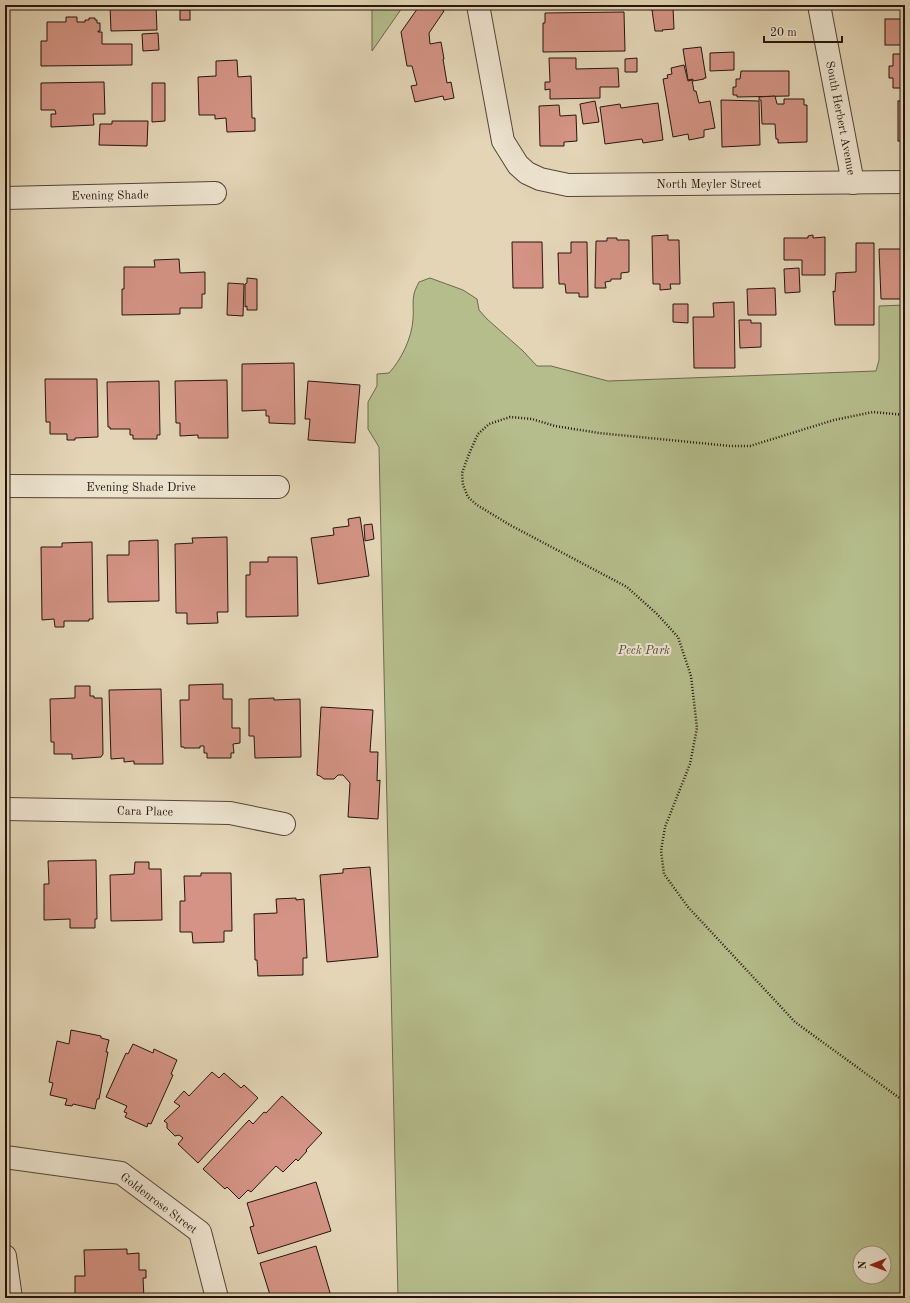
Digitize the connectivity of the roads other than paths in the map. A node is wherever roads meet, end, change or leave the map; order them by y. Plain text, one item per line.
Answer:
1 (478, 5) edge
2 (819, 5) edge
3 (905, 182) edge
4 (853, 183) junction
5 (215, 193) dead end
6 (5, 198) edge
7 (5, 486) edge
8 (278, 487) dead end
9 (5, 809) edge
10 (284, 824) dead end
11 (5, 1157) edge
12 (5, 1256) edge
13 (11, 1298) edge
14 (217, 1298) edge

1 - 4 street, North Meyler Street
2 - 4 street, South Herbert Avenue
3 - 4 street, North Meyler Street
5 - 6 street, Evening Shade
7 - 8 street, Evening Shade Drive
9 - 10 street, Cara Place
11 - 14 street, Goldenrose Street
12 - 13 street

